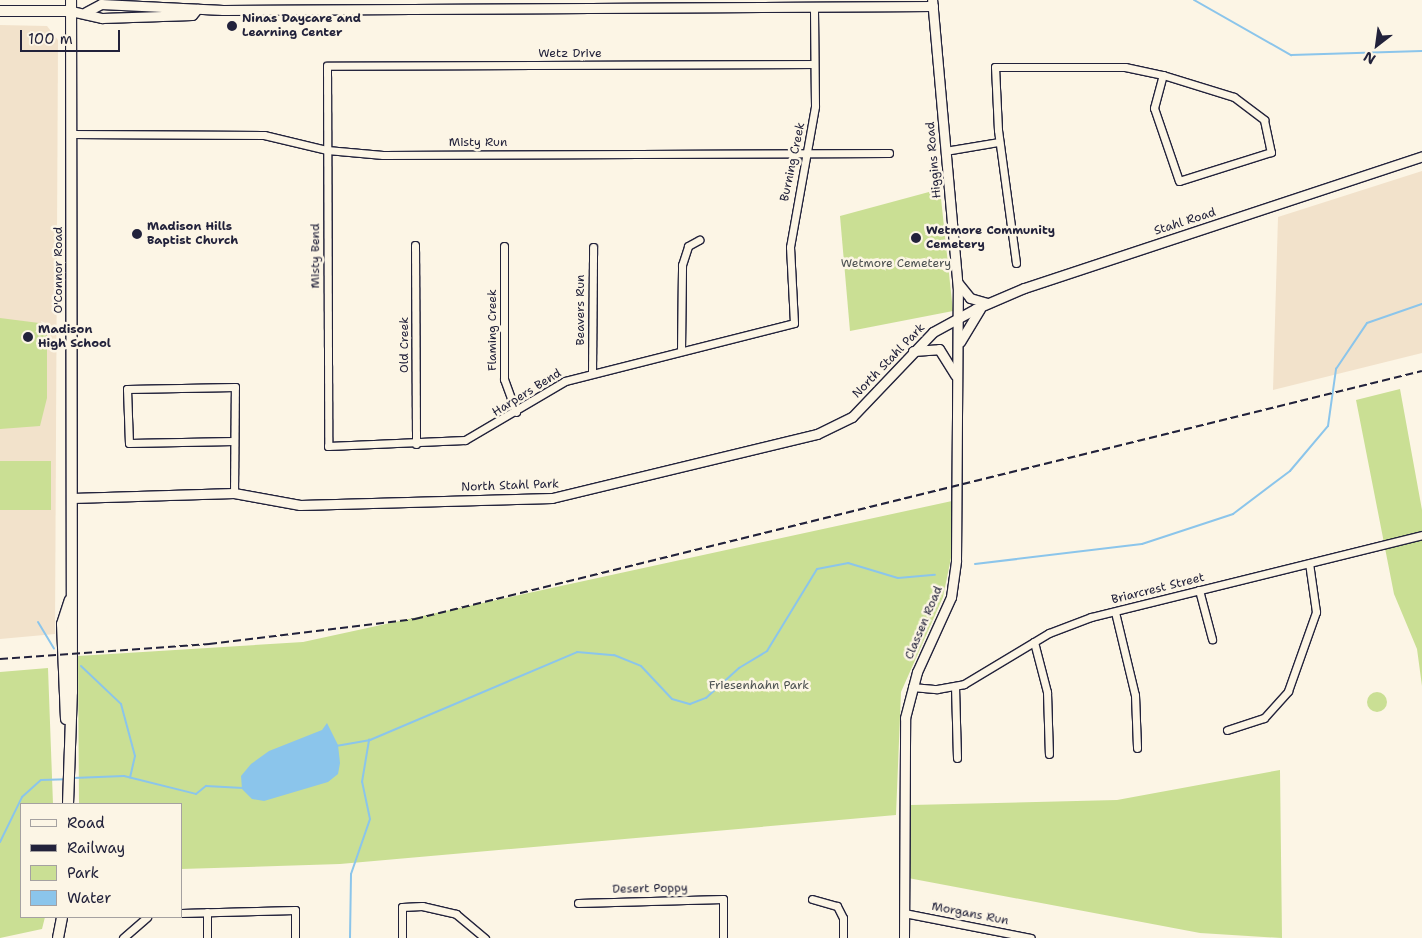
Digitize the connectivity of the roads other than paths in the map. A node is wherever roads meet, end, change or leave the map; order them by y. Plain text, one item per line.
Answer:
1 (71, 0) edge
2 (624, 3) edge
3 (932, 3) edge
4 (440, 4) edge
5 (814, 6) junction
6 (197, 10) junction
7 (0, 11) edge
8 (71, 11) junction
9 (86, 12) junction
10 (814, 64) junction
11 (327, 66) joint
12 (1163, 75) junction
13 (71, 134) junction
14 (999, 142) junction
15 (326, 150) junction
16 (946, 151) junction
17 (889, 153) dead end
18 (806, 154) junction
19 (1422, 156) edge
20 (699, 240) dead end
21 (416, 245) dead end
22 (504, 246) dead end
23 (593, 247) dead end
24 (1016, 263) dead end
25 (957, 281) junction
26 (985, 304) junction
27 (958, 317) junction
28 (794, 323) joint
29 (957, 350) junction
30 (681, 351) junction
31 (913, 351) junction
32 (592, 373) junction
33 (956, 375) junction
34 (516, 412) junction
35 (234, 441) junction
36 (416, 444) junction
37 (328, 446) joint
38 (234, 493) junction
39 (72, 498) junction
40 (1422, 535) edge
41 (1309, 563) junction
42 (1199, 590) junction
43 (1115, 612) junction
44 (1212, 639) dead end
45 (1034, 642) junction
46 (955, 686) junction
47 (912, 687) junction
48 (1227, 730) dead end
49 (1138, 748) dead end
50 (1049, 754) dead end
51 (957, 758) dead end
52 (68, 803) edge
53 (812, 899) dead end
54 (578, 902) dead end
55 (207, 912) junction
56 (182, 913) edge
57 (904, 913) junction
58 (62, 918) edge
59 (146, 918) edge
60 (58, 938) edge
61 (123, 938) edge
62 (207, 938) edge
63 (295, 938) edge
64 (402, 938) edge
65 (485, 938) edge
66 (723, 938) edge
67 (842, 938) edge
68 (904, 938) edge
69 (1031, 938) edge

1 - 8 main road, O'Connor Road
2 - 4 street
2 - 5 street
3 - 5 street
3 - 16 street, Higgins Road
4 - 6 street
5 - 10 street, Burning Creek
6 - 9 street
6 - 9 street
7 - 8 main road
8 - 9 street
8 - 13 main road, O'Connor Road
10 - 11 street, Wetz Drive
10 - 18 street, Burning Creek
11 - 15 street, Misty Bend
12 - 12 street
12 - 14 street
13 - 15 street, Misty Run
13 - 39 main road, O'Connor Road
14 - 16 street
14 - 24 street
15 - 18 street, Misty Run
15 - 37 street, Misty Bend
16 - 25 street, Higgins Road
17 - 18 street, Misty Run
18 - 28 street, Burning Creek
19 - 26 street, Stahl Road
20 - 30 street
21 - 36 street, Old Creek
22 - 34 street, Flaming Creek
23 - 32 street, Beavers Run
25 - 26 street
25 - 27 street, Higgins Road
26 - 27 street, Stahl Road
26 - 29 street
27 - 29 street, Classen Road
27 - 31 street, North Stahl Park
28 - 30 street, Harpers Bend
29 - 33 street, Classen Road
30 - 32 street, Harpers Bend
31 - 33 street
31 - 38 street, North Stahl Park
32 - 34 street, Harpers Bend
33 - 47 street, Classen Road
34 - 36 street, Harpers Bend
35 - 35 street
35 - 38 street
36 - 37 street, Harpers Bend
38 - 39 street, North Stahl Park
39 - 52 main road, O'Connor Road
40 - 41 street, Briarcrest Street
41 - 42 street, Briarcrest Street
41 - 48 street
42 - 43 street, Briarcrest Street
42 - 44 street
43 - 45 street, Briarcrest Street
43 - 49 street
45 - 46 street, Briarcrest Street
45 - 50 street
46 - 47 street, Briarcrest Street
46 - 51 street
47 - 57 street, Classen Road
53 - 67 street
54 - 66 street, Desert Poppy
55 - 56 street
55 - 62 street
55 - 63 street
57 - 68 street, Classen Road
57 - 69 street, Morgans Run
58 - 60 main road
59 - 61 street
64 - 65 street

